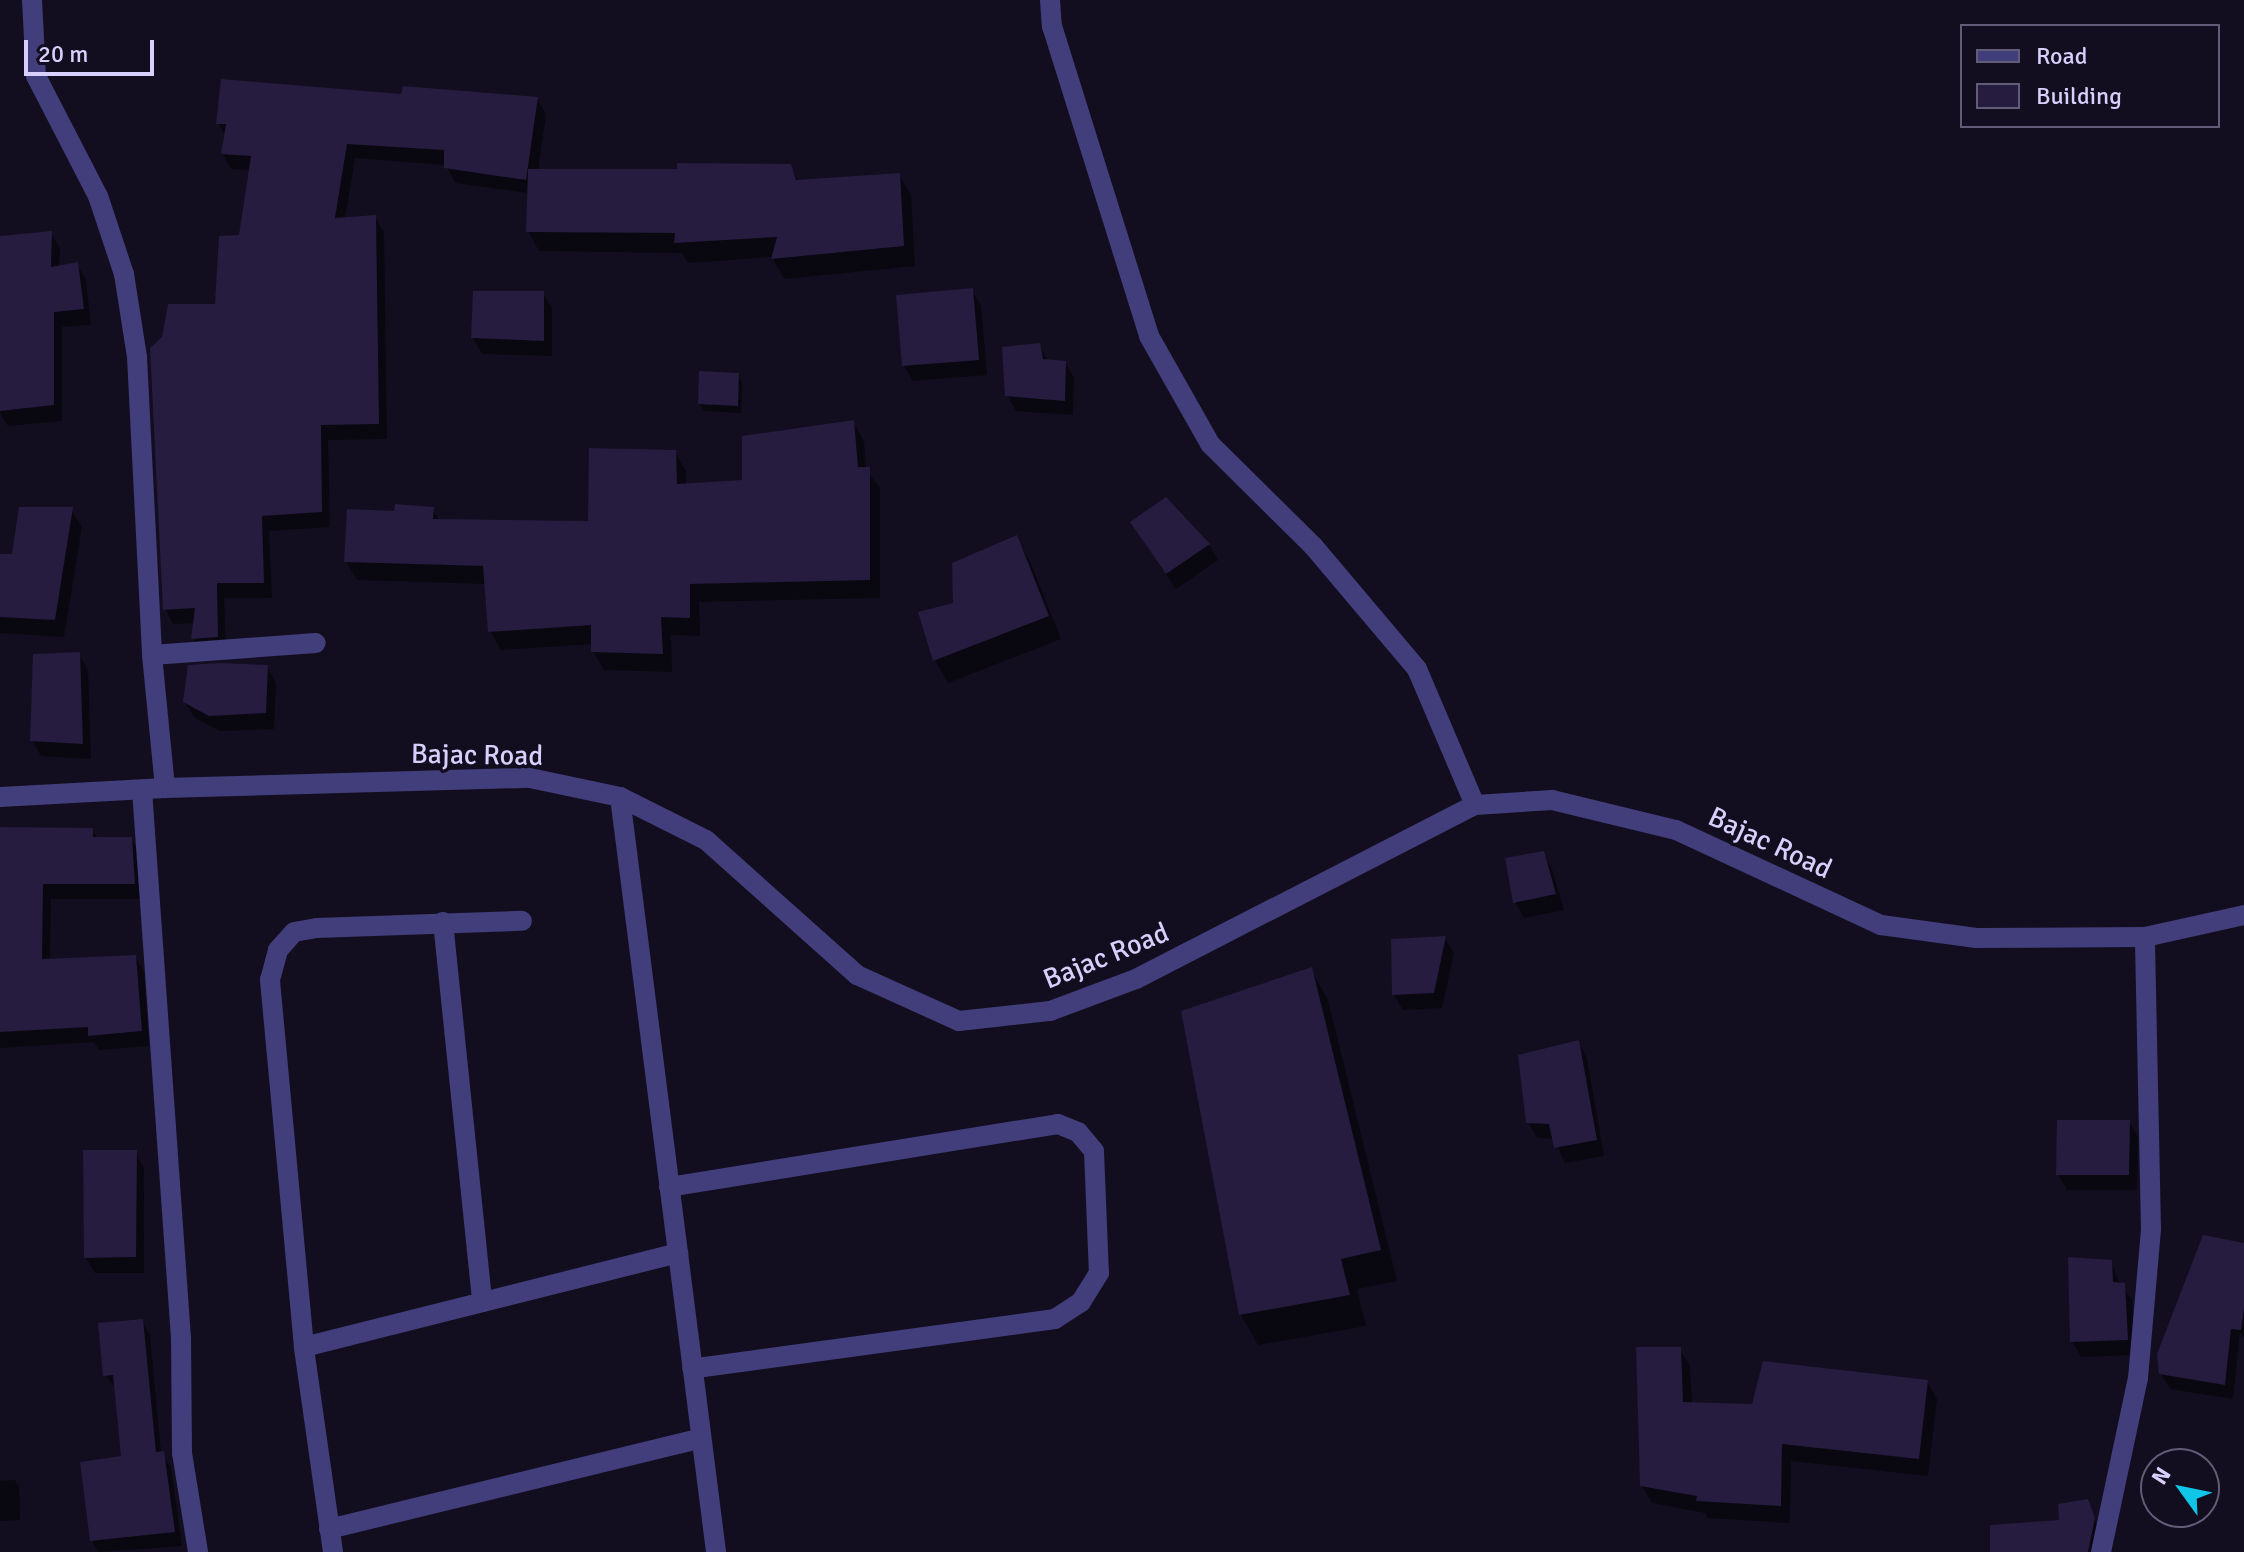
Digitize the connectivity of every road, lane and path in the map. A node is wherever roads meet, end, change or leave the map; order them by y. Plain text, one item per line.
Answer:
1 (32, 0) edge
2 (1050, 0) edge
3 (316, 643) dead end
4 (152, 655) junction
5 (165, 788) junction
6 (142, 790) junction
7 (0, 797) edge
8 (620, 797) junction
9 (1475, 805) junction
10 (2244, 915) edge
11 (522, 921) dead end
12 (443, 922) junction
13 (2145, 937) junction
14 (669, 1187) junction
15 (678, 1253) junction
16 (482, 1302) junction
17 (304, 1347) junction
18 (692, 1369) junction
19 (701, 1438) junction
20 (329, 1529) junction
21 (198, 1552) edge
22 (333, 1552) edge
23 (716, 1552) edge
24 (2101, 1552) edge

1 - 4 street
2 - 9 street
3 - 4 street
4 - 5 street
5 - 6 street, Bajac Road
5 - 8 street, Bajac Road
6 - 7 street, Bajac Road
6 - 21 street
8 - 9 street, Bajac Road
8 - 14 street
9 - 13 street, Bajac Road
10 - 13 street, Bajac Road
11 - 12 street
12 - 16 street
12 - 17 street
13 - 24 street
14 - 15 street
14 - 18 street
15 - 16 street
15 - 18 street
16 - 17 street
17 - 20 street
18 - 19 street
19 - 20 street
19 - 23 street
20 - 22 street

